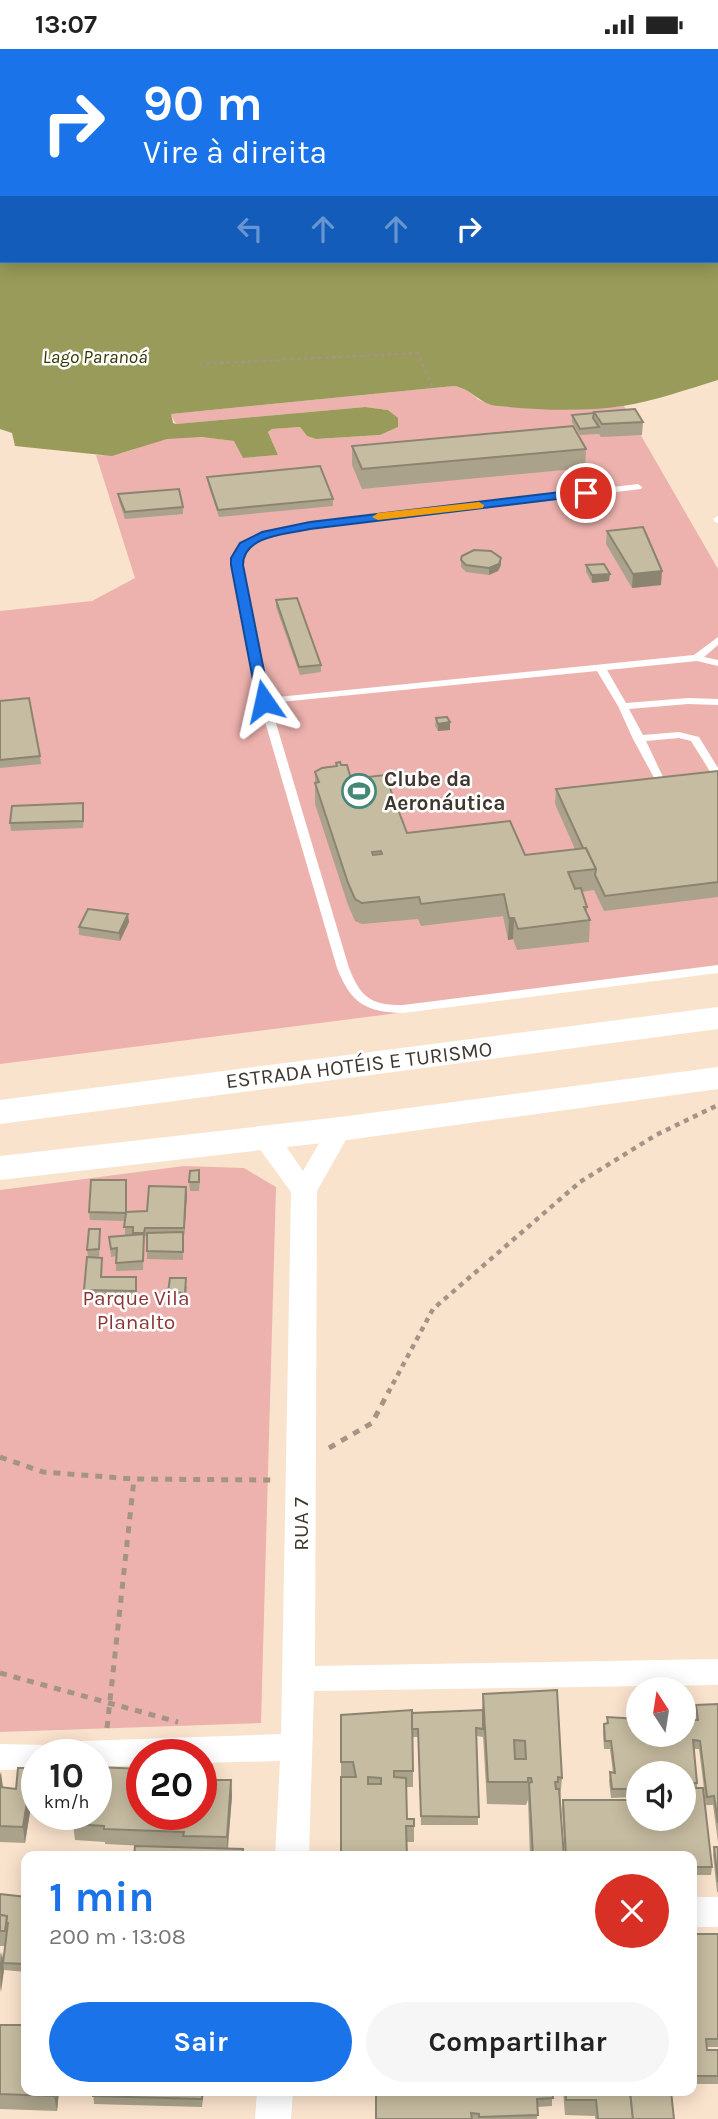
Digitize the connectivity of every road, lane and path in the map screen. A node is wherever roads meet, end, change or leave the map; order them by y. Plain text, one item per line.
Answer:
1 (199, 364) dead end
2 (433, 388) dead end
3 (638, 487) dead end
4 (718, 640) edge
5 (697, 658) junction
6 (718, 663) edge
7 (600, 667) junction
8 (264, 701) junction
9 (718, 702) edge
10 (623, 706) junction
11 (638, 739) junction
12 (718, 969) edge
13 (718, 1019) edge
14 (718, 1078) edge
15 (718, 1105) edge
16 (0, 1112) edge
17 (340, 1129) junction
18 (264, 1137) junction
19 (0, 1168) edge
20 (304, 1191) junction
21 (0, 1457) edge
22 (301, 1473) junction
23 (134, 1479) junction
24 (0, 1672) edge
25 (718, 1672) edge
26 (299, 1679) junction
27 (110, 1703) junction
28 (186, 1724) dead end
29 (106, 1739) edge
30 (298, 1747) junction
31 (112, 1753) edge
32 (21, 1756) edge
33 (0, 1757) edge
34 (292, 1851) edge
35 (697, 1912) edge
36 (718, 1912) edge
37 (275, 2096) edge
38 (273, 2119) edge

1 - 2 path
3 - 8 lane
4 - 5 lane
5 - 6 lane
5 - 7 lane
7 - 8 lane
7 - 10 lane
8 - 12 lane
9 - 10 lane
10 - 11 lane
11 - 11 lane
13 - 16 main road, ESTRADA HOTÉIS E TURISMO
14 - 17 main road
15 - 22 path
17 - 18 main road
17 - 20 street, RUA 7
18 - 19 main road
18 - 20 street
20 - 22 street, RUA 7
21 - 23 path
22 - 23 path
22 - 26 street, RUA 7
23 - 27 path
24 - 27 path
25 - 26 street
26 - 30 street, RUA 7
27 - 28 path
27 - 29 path
30 - 31 street
30 - 34 street, RUA 7
32 - 33 street
35 - 36 street
37 - 38 street

